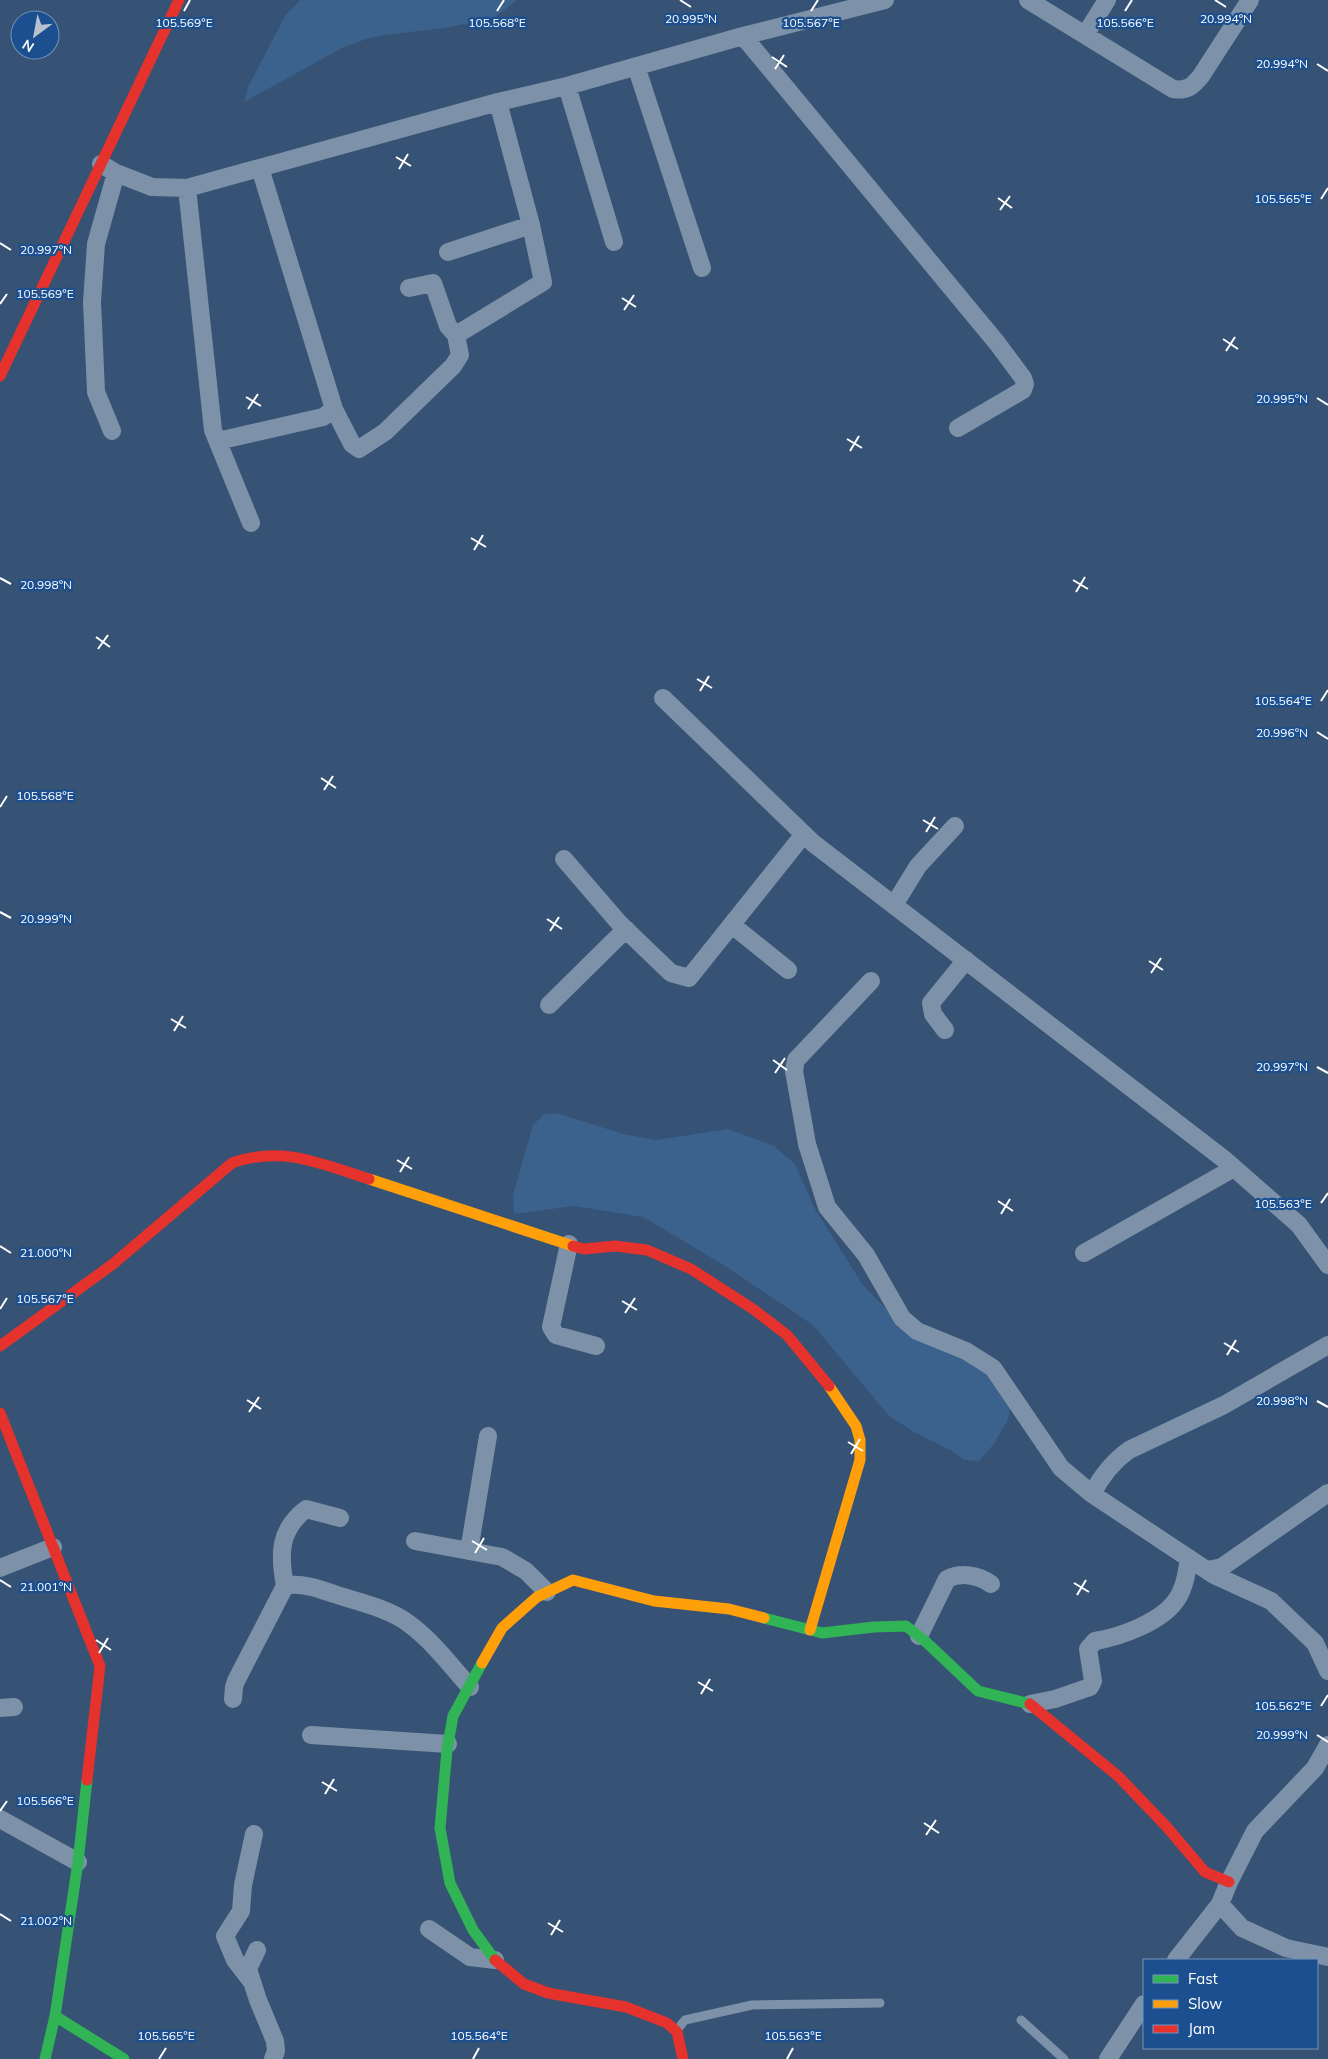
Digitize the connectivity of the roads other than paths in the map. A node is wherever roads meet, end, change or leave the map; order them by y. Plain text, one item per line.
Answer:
1 (179, 0) edge
2 (885, 0) edge
3 (1028, 0) edge
4 (1107, 0) edge
5 (1250, 0) edge
6 (1085, 35) junction
7 (743, 36) junction
8 (636, 66) junction
9 (567, 86) junction
10 (498, 102) junction
11 (109, 168) junction
12 (260, 168) junction
13 (187, 188) junction
14 (531, 225) junction
15 (614, 242) dead end
16 (448, 252) dead end
17 (702, 268) dead end
18 (409, 288) dead end
19 (456, 335) junction
20 (0, 376) edge
21 (334, 409) junction
22 (958, 428) dead end
23 (112, 431) dead end
24 (218, 441) junction
25 (251, 523) dead end
26 (663, 698) dead end
27 (956, 826) dead end
28 (804, 834) junction
29 (564, 859) dead end
30 (894, 905) junction
31 (732, 925) junction
32 (626, 929) junction
33 (966, 960) junction
34 (788, 970) dead end
35 (871, 981) dead end
36 (549, 1005) dead end
37 (946, 1030) dead end
38 (1234, 1168) junction
39 (569, 1244) junction
40 (1084, 1253) dead end
41 (1328, 1264) edge
42 (1328, 1345) edge
43 (0, 1346) edge
44 (596, 1346) dead end
45 (0, 1413) edge
46 (488, 1436) dead end
47 (1328, 1493) edge
48 (1092, 1494) junction
49 (340, 1518) dead end
50 (415, 1541) dead end
51 (53, 1547) junction
52 (469, 1551) junction
53 (1189, 1558) junction
54 (0, 1568) edge
55 (1208, 1570) junction
56 (991, 1584) dead end
57 (286, 1586) junction
58 (548, 1592) junction
59 (810, 1630) junction
60 (919, 1636) junction
61 (1328, 1671) edge
62 (470, 1687) junction
63 (233, 1699) dead end
64 (1030, 1704) junction
65 (311, 1735) dead end
66 (448, 1744) junction
67 (1328, 1745) edge
68 (0, 1819) edge
69 (254, 1834) dead end
70 (78, 1862) junction
71 (1229, 1882) junction
72 (1220, 1904) junction
73 (429, 1929) dead end
74 (257, 1950) dead end
75 (1328, 1957) edge
76 (1177, 1959) edge
77 (495, 1960) junction
78 (252, 1982) junction
79 (880, 2003) dead end
80 (1143, 2006) edge
81 (56, 2016) junction
82 (1021, 2020) dead end
83 (677, 2032) junction
84 (45, 2059) edge
85 (124, 2059) edge
86 (272, 2059) edge
87 (682, 2059) edge
88 (1064, 2059) edge
89 (1108, 2059) edge

1 - 11 street
2 - 7 street
3 - 6 street
4 - 6 street
5 - 6 street
7 - 8 street
7 - 22 street
8 - 9 street
8 - 17 street
9 - 10 street
9 - 15 street
10 - 12 street
10 - 14 street
11 - 13 street
11 - 20 street
11 - 23 street
12 - 13 street
12 - 21 street
13 - 24 street
14 - 16 street
14 - 19 street
18 - 19 street
19 - 21 street
21 - 24 street
24 - 25 street
26 - 28 street
27 - 30 street
28 - 30 street
28 - 31 street
29 - 32 street
30 - 33 street
31 - 32 street
31 - 34 street
32 - 36 street
33 - 37 street
33 - 38 street
35 - 48 street
38 - 40 street
38 - 41 street
39 - 43 street
39 - 44 street
39 - 59 street
42 - 48 street
45 - 51 street
46 - 52 street
47 - 55 street
48 - 53 street
49 - 57 street
50 - 52 street
51 - 54 street
51 - 70 street
52 - 58 street
53 - 55 street
53 - 64 street
55 - 61 street
56 - 60 street
57 - 62 street
57 - 63 street
58 - 59 street
58 - 62 street
59 - 60 street
60 - 64 street
62 - 66 street
64 - 71 street
65 - 66 street
66 - 77 street
67 - 71 street
68 - 70 street
69 - 78 street
70 - 81 street
71 - 72 street
72 - 75 street
72 - 76 street
73 - 77 street
74 - 78 street
77 - 83 street
78 - 86 street
79 - 83 lane
80 - 89 street
81 - 84 street
81 - 85 street
82 - 88 lane
83 - 87 street

